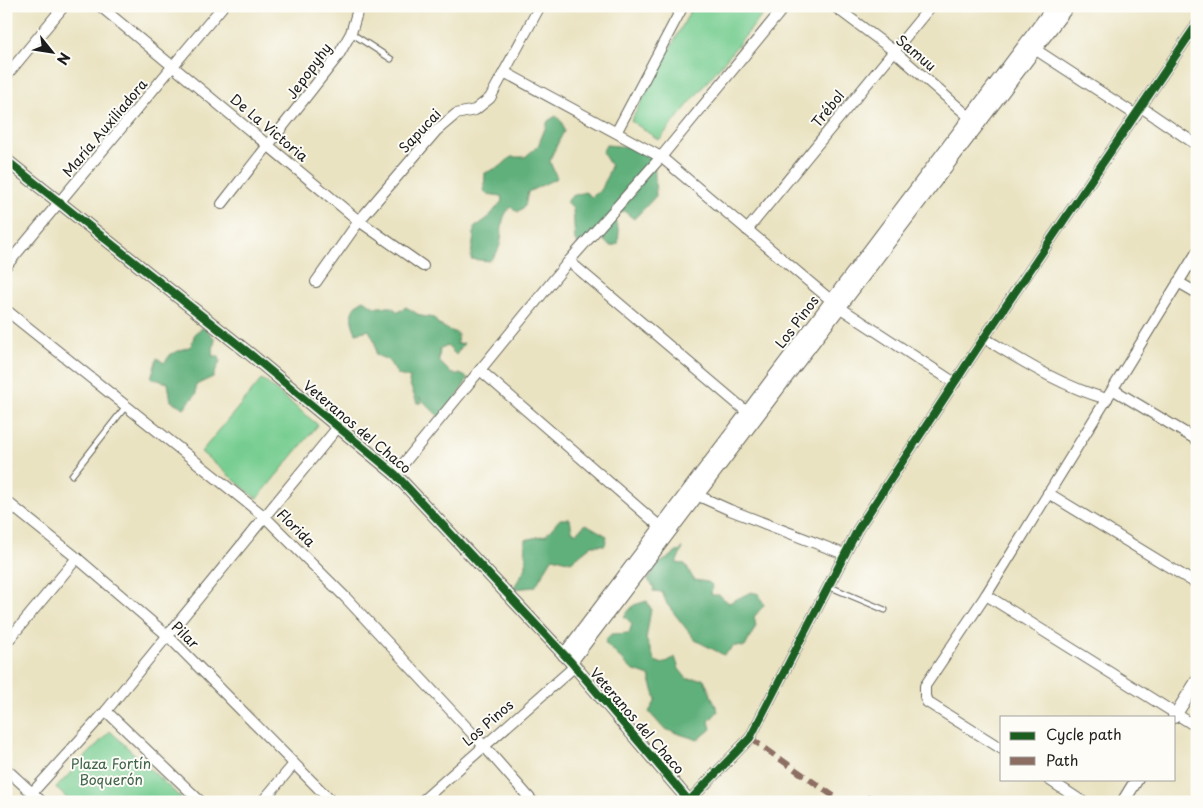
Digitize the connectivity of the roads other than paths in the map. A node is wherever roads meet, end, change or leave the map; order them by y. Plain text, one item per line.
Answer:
1 (64, 6) edge
2 (100, 6) edge
3 (223, 6) edge
4 (359, 6) edge
5 (540, 6) edge
6 (683, 6) edge
7 (785, 6) edge
8 (834, 6) edge
9 (930, 6) edge
10 (1054, 6) edge
11 (1068, 6) edge
12 (1197, 24) edge
13 (351, 33) junction
14 (1030, 46) junction
15 (894, 51) junction
16 (391, 59) dead end
17 (174, 68) junction
18 (504, 72) junction
19 (6, 76) edge
20 (1138, 111) junction
21 (974, 121) junction
22 (617, 131) junction
23 (1197, 145) edge
24 (269, 146) junction
25 (661, 157) junction
26 (6, 160) edge
27 (60, 204) junction
28 (222, 204) dead end
29 (359, 221) junction
30 (747, 230) junction
31 (1197, 252) edge
32 (568, 261) junction
33 (6, 266) edge
34 (423, 266) dead end
35 (316, 282) dead end
36 (1178, 282) junction
37 (1197, 293) edge
38 (836, 304) junction
39 (6, 310) edge
40 (984, 338) junction
41 (480, 370) junction
42 (955, 383) junction
43 (1114, 390) junction
44 (1107, 399) junction
45 (126, 406) junction
46 (747, 412) junction
47 (338, 427) junction
48 (1197, 440) edge
49 (395, 474) junction
50 (72, 475) dead end
51 (692, 493) junction
52 (1048, 493) junction
53 (6, 501) edge
54 (265, 517) junction
55 (664, 530) junction
56 (844, 554) junction
57 (78, 558) junction
58 (1197, 584) edge
59 (828, 586) junction
60 (986, 595) junction
61 (885, 610) dead end
62 (168, 636) junction
63 (6, 643) edge
64 (570, 662) junction
65 (1197, 681) edge
66 (106, 711) junction
67 (1175, 715) edge
68 (1197, 727) edge
69 (484, 746) junction
70 (1000, 748) edge
71 (294, 764) junction
72 (6, 768) edge
73 (1050, 780) edge
74 (1136, 780) edge
75 (32, 793) junction
76 (42, 802) edge
77 (201, 802) edge
78 (262, 802) edge
79 (332, 802) edge
80 (421, 802) edge
81 (532, 802) edge
82 (690, 802) edge
83 (1083, 802) edge
84 (1123, 802) edge

1 - 19 street
2 - 17 street, De La Victoria
3 - 17 street, María Auxiliadora
4 - 13 street, Jepopyhy
5 - 18 street, Sapucai
6 - 22 street
7 - 25 street
8 - 15 street, Samuu
9 - 15 street, Trébol
10 - 14 street, Los Pinos
11 - 14 street
12 - 20 street
13 - 16 lane
13 - 24 street, Jepopyhy
14 - 20 street
14 - 21 street, Los Pinos
15 - 21 street, Samuu
15 - 30 street, Trébol
17 - 24 street, De La Victoria
17 - 27 street, María Auxiliadora
18 - 22 street
18 - 29 street, Sapucai
20 - 23 street
20 - 40 street
21 - 38 street, Los Pinos
22 - 25 street
24 - 28 street, Jepopyhy
24 - 29 street, De La Victoria
25 - 30 street
25 - 32 street
26 - 27 street, Veteranos del Chaco
27 - 33 street, María Auxiliadora
27 - 47 street, Veteranos del Chaco
29 - 34 street, De La Victoria
29 - 35 street, Sapucai
30 - 38 street
31 - 36 street
32 - 41 street
32 - 46 street
36 - 37 street
36 - 43 street
38 - 42 street
38 - 46 street, Los Pinos
38 - 51 street
39 - 45 street, Florida
40 - 42 street
40 - 44 street
41 - 49 street
41 - 55 street
42 - 56 street
43 - 44 street
43 - 48 street
44 - 52 street
45 - 50 lane
45 - 54 street, Florida
46 - 51 street, Los Pinos
47 - 49 street, Veteranos del Chaco
47 - 54 street
49 - 64 street, Veteranos del Chaco
51 - 55 street, Los Pinos
51 - 56 street
52 - 58 street
52 - 60 street
53 - 57 street, Pilar
54 - 62 street
54 - 69 street, Florida
55 - 64 street, Los Pinos
56 - 59 street
57 - 62 street, Pilar
57 - 63 street
59 - 61 lane
59 - 82 street
60 - 67 street
60 - 70 street
62 - 66 street
62 - 71 street, Pilar
64 - 69 street, Los Pinos
64 - 82 street, Veteranos del Chaco
65 - 67 street
66 - 75 street
66 - 77 street
67 - 68 street
69 - 80 street, Los Pinos
69 - 81 street, Florida
71 - 78 street
71 - 79 street, Pilar
72 - 75 street
73 - 83 street
74 - 84 street
75 - 76 street

